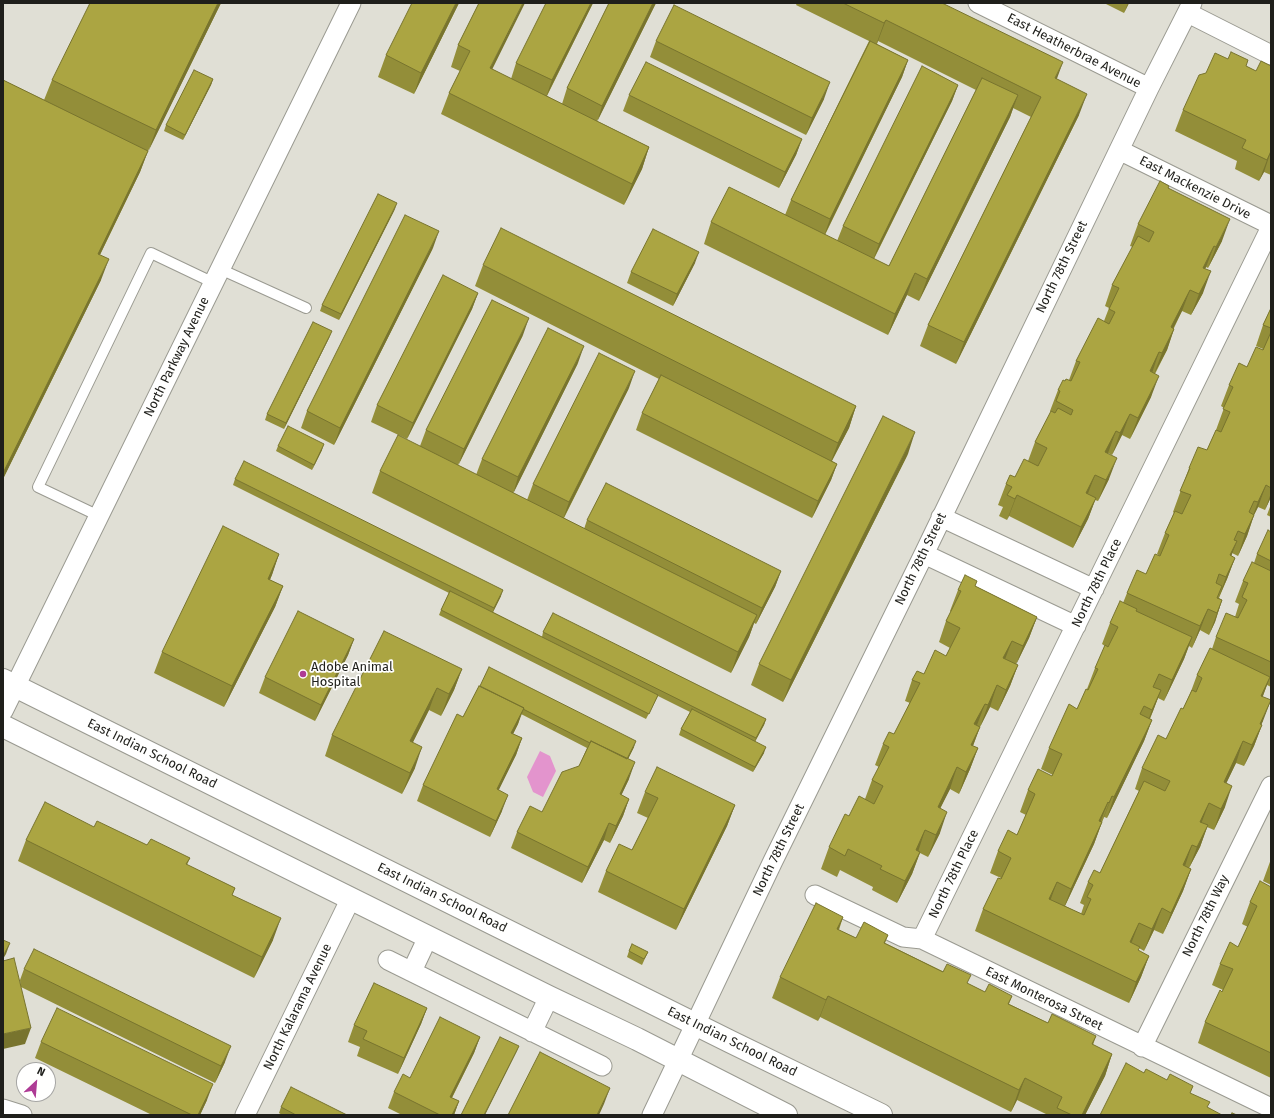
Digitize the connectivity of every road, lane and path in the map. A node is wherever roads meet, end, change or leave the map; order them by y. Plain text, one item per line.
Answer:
1 (351, 3) edge
2 (978, 3) edge
3 (1190, 8) edge
4 (1271, 55) edge
5 (1149, 88) junction
6 (1119, 150) junction
7 (1271, 226) edge
8 (217, 276) junction
9 (306, 308) dead end
10 (99, 516) junction
11 (941, 517) junction
12 (924, 554) junction
13 (1094, 589) junction
14 (1076, 626) junction
15 (9, 683) edge
16 (3, 711) edge
17 (3, 726) edge
18 (1271, 786) edge
19 (815, 895) dead end
20 (351, 898) junction
21 (428, 937) junction
22 (922, 939) junction
23 (388, 960) dead end
24 (412, 972) junction
25 (549, 997) junction
26 (695, 1024) junction
27 (532, 1032) junction
28 (1142, 1046) junction
29 (678, 1060) junction
30 (602, 1066) dead end
31 (1271, 1108) edge
32 (3, 1109) edge
33 (22, 1115) edge
34 (245, 1115) edge
35 (652, 1115) edge
36 (786, 1115) edge
37 (881, 1115) edge

1 - 8 street, North Parkway Avenue
2 - 5 street, East Heatherbrae Avenue
3 - 4 street
3 - 5 street, North 78th Street
5 - 6 street, North 78th Street
6 - 7 street, East Mackenzie Drive
6 - 11 street, North 78th Street
7 - 13 street, North 78th Place
8 - 9 lane
8 - 10 street, North Parkway Avenue
8 - 10 lane
10 - 15 street, North Parkway Avenue
11 - 12 street, North 78th Street
11 - 13 street
12 - 14 street
12 - 26 street, North 78th Street
13 - 14 street, North 78th Place
14 - 22 street, North 78th Place
15 - 16 street, North Parkway Avenue
15 - 26 main road, East Indian School Road
17 - 20 main road
18 - 28 street, North 78th Way
19 - 22 street, East Monterosa Street
20 - 21 main road
20 - 34 street, North Kalarama Avenue
21 - 24 street
21 - 25 main road
22 - 28 street, East Monterosa Street
23 - 24 street
24 - 27 street
25 - 27 street
25 - 29 main road
26 - 29 street, North 78th Street
26 - 37 main road, East Indian School Road
27 - 30 street
28 - 31 street, East Monterosa Street
29 - 35 street, North 78th Street
29 - 36 main road
32 - 33 street

